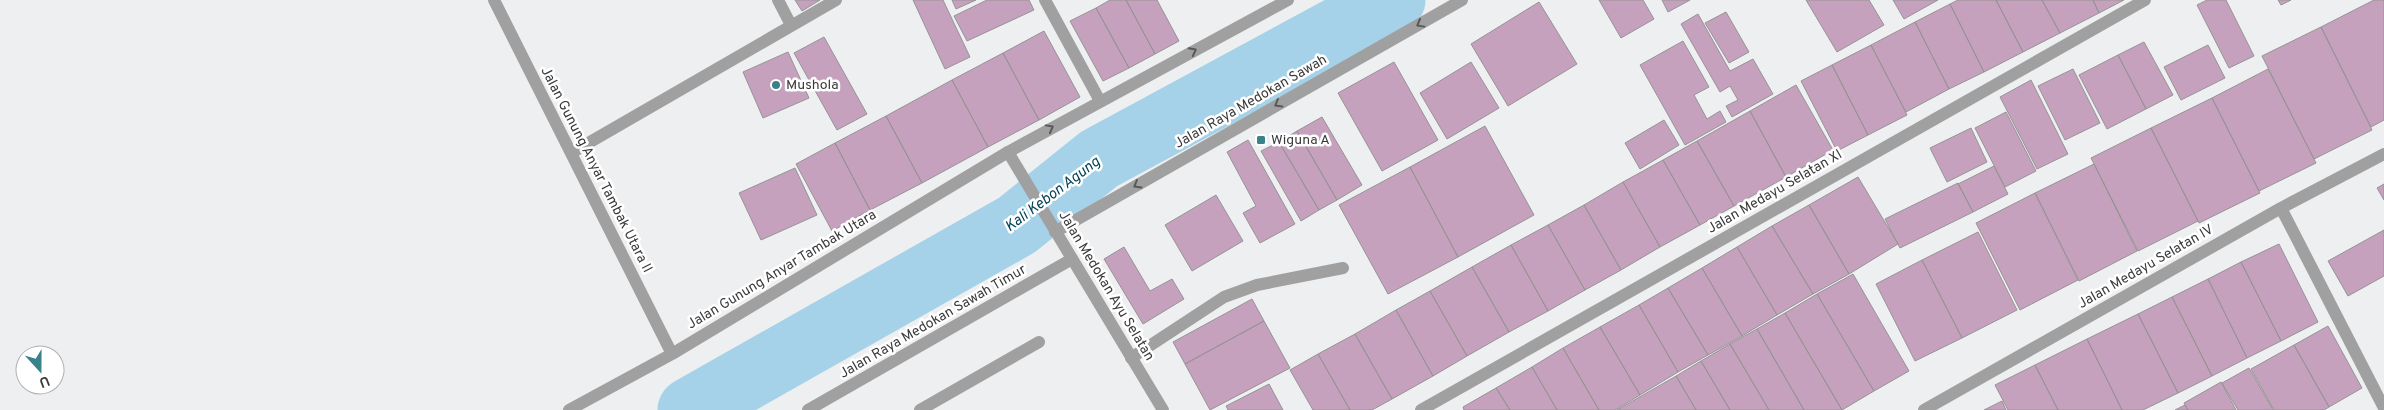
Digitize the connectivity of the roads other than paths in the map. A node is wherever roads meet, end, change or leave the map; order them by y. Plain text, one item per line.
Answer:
1 (494, 0) edge
2 (778, 0) edge
3 (836, 0) edge
4 (1045, 0) edge
5 (1288, 0) edge
6 (1462, 0) edge
7 (2145, 0) edge
8 (791, 25) junction
9 (1100, 101) junction
10 (1008, 152) junction
11 (571, 153) junction
12 (2384, 154) edge
13 (2281, 208) junction
14 (1053, 229) junction
15 (1072, 259) junction
16 (1343, 268) dead end
17 (1039, 342) dead end
18 (672, 354) junction
19 (1131, 358) junction
20 (2384, 408) edge
21 (568, 410) edge
22 (808, 410) edge
23 (920, 410) edge
24 (1163, 410) edge
25 (1421, 410) edge
26 (1924, 410) edge

1 - 11 street, Jalan Gunung Anyar Tambak Utara II
2 - 8 street
3 - 8 street
4 - 9 street
9 -> 5 street
6 -> 14 street, Jalan Raya Medokan Sawah
7 - 25 street, Jalan Medayu Selatan XI
8 - 11 street
10 -> 9 street
10 - 14 street, Jalan Medokan Ayu Selatan
10 - 18 street, Jalan Gunung Anyar Tambak Utara
11 - 18 street, Jalan Gunung Anyar Tambak Utara II
12 - 13 street, Jalan Medayu Selatan IV
13 - 20 street
13 - 26 street, Jalan Medayu Selatan IV
14 - 15 street, Jalan Medokan Ayu Selatan
15 - 19 street, Jalan Medokan Ayu Selatan
15 - 22 street, Jalan Raya Medokan Sawah Timur
16 - 19 street
17 - 23 street
18 - 21 street, Jalan Gunung Anyar Tambak Utara
19 - 24 street, Jalan Medokan Ayu Selatan

